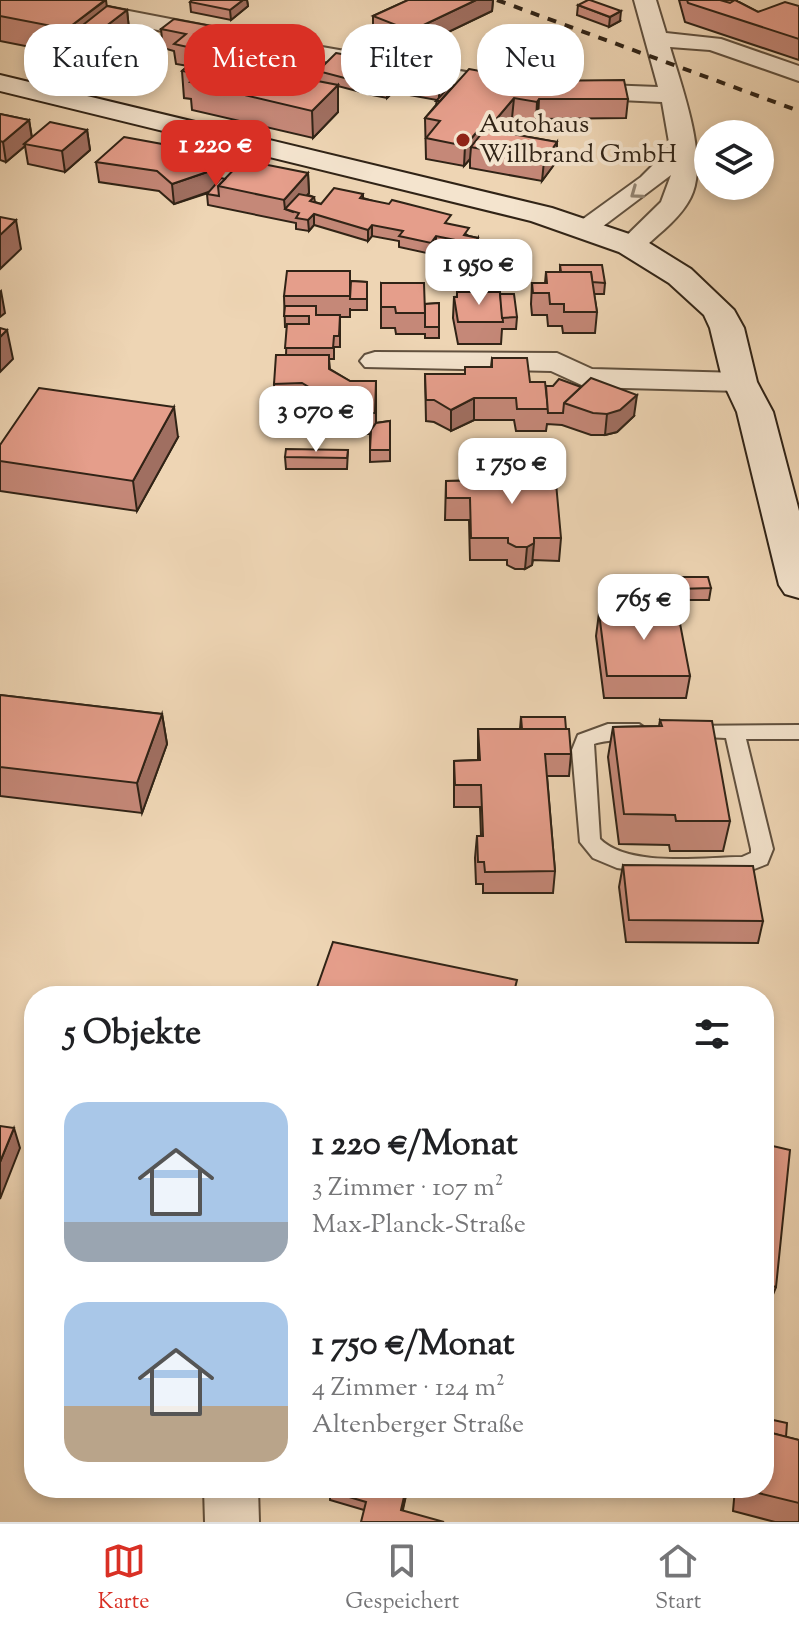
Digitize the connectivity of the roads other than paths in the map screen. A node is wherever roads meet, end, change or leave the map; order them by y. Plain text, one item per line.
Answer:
1 (39, 0) edge
2 (645, 0) edge
3 (656, 39) junction
4 (799, 74) edge
5 (0, 83) edge
6 (671, 95) junction
7 (681, 151) junction
8 (585, 227) junction
9 (630, 245) junction
10 (375, 361) dead end
11 (740, 382) junction
12 (799, 585) edge
13 (734, 731) junction
14 (799, 732) edge
15 (231, 1498) edge
16 (232, 1522) edge

1 - 6 street
2 - 3 street
3 - 4 street
3 - 6 street
5 - 8 main road
6 - 7 street
7 -> 8 street
7 - 9 street
8 - 9 main road
9 - 11 main road
10 - 11 street
11 - 12 main road
13 - 13 lane
13 - 14 lane
15 - 16 street

